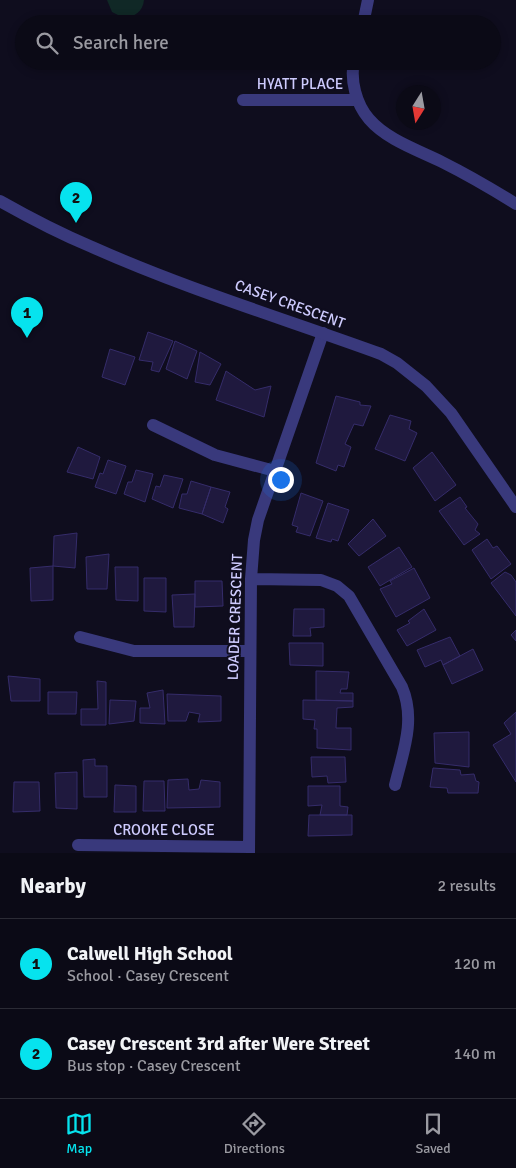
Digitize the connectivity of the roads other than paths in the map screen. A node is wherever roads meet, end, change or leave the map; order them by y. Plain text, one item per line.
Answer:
1 (368, 0) edge
2 (364, 15) edge
3 (353, 70) edge
4 (243, 100) dead end
5 (358, 100) junction
6 (0, 202) edge
7 (516, 204) edge
8 (324, 333) junction
9 (153, 425) dead end
10 (275, 471) junction
11 (516, 507) edge
12 (251, 579) junction
13 (80, 637) dead end
14 (250, 651) junction
15 (395, 785) dead end
16 (78, 845) dead end
17 (249, 850) edge

1 - 2 street
3 - 5 street
4 - 5 street, HYATT PLACE
5 - 7 street
6 - 8 street, CASEY CRESCENT
8 - 10 street, LOADER CRESCENT
8 - 11 street, CASEY CRESCENT
9 - 10 street
10 - 12 street, LOADER CRESCENT
12 - 14 street, LOADER CRESCENT
12 - 15 street
13 - 14 street
14 - 17 street, LOADER CRESCENT
16 - 17 street, CROOKE CLOSE

